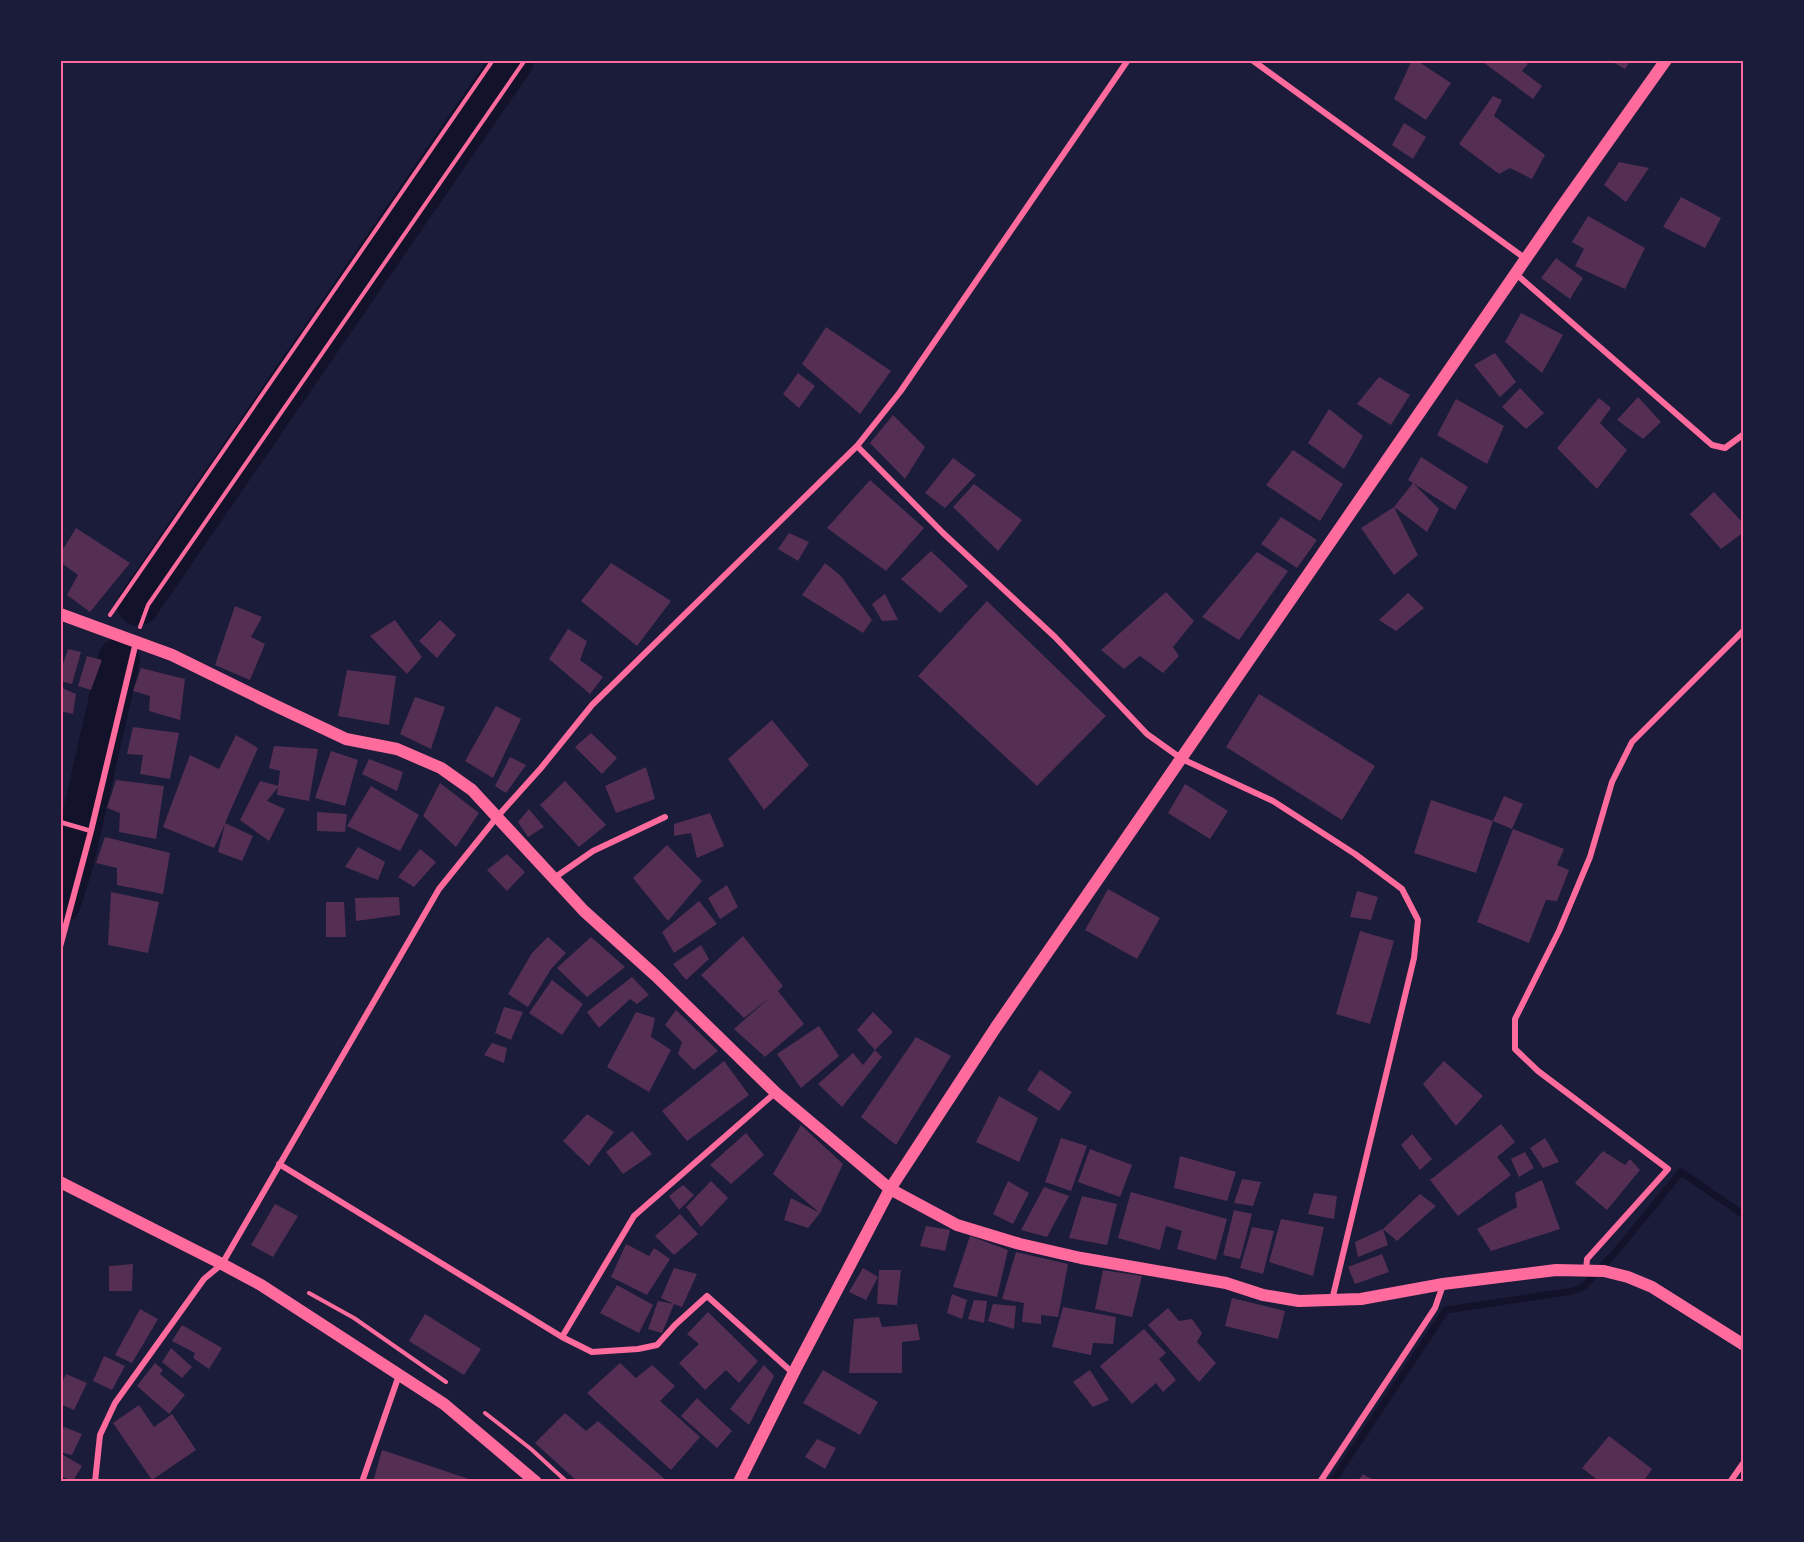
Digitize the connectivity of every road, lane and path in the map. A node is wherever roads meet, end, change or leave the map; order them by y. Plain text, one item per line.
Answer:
1 (493, 60) edge
2 (525, 60) edge
3 (1128, 60) edge
4 (1252, 60) edge
5 (1666, 60) edge
6 (1526, 259) junction
7 (1516, 274) junction
8 (1744, 434) edge
9 (857, 446) junction
10 (60, 614) edge
11 (101, 628) junction
12 (1744, 630) edge
13 (136, 641) junction
14 (1182, 759) junction
15 (497, 817) junction
16 (665, 817) dead end
17 (60, 822) edge
18 (92, 831) junction
19 (554, 878) junction
20 (60, 947) edge
21 (776, 1093) junction
22 (279, 1164) junction
23 (60, 1182) edge
24 (890, 1189) junction
25 (222, 1263) junction
26 (1586, 1270) junction
27 (1443, 1284) junction
28 (1332, 1300) junction
29 (562, 1337) junction
30 (1744, 1345) edge
31 (793, 1373) junction
32 (399, 1375) junction
33 (1744, 1462) edge
34 (94, 1482) edge
35 (362, 1482) edge
36 (536, 1482) edge
37 (740, 1482) edge
38 (1320, 1482) edge
39 (1730, 1482) edge

1 - 11 path
2 - 13 path
3 - 9 street
4 - 6 street
5 - 6 main road
6 - 7 main road
7 - 8 street
7 - 14 main road
9 - 14 street
9 - 15 street
10 - 11 main road
11 - 13 main road
12 - 26 street
13 - 15 main road
13 - 18 street
14 - 24 main road
14 - 28 street
15 - 19 main road
15 - 22 street
16 - 19 street
17 - 18 lane
18 - 20 street
19 - 21 main road
21 - 24 main road
21 - 29 street
22 - 25 street
22 - 29 street
23 - 25 main road
24 - 28 main road
24 - 31 main road
25 - 32 main road
25 - 34 street
26 - 27 main road
26 - 30 main road
27 - 28 main road
27 - 38 street
29 - 31 street
31 - 37 main road
32 - 35 street
32 - 36 main road
33 - 39 street

